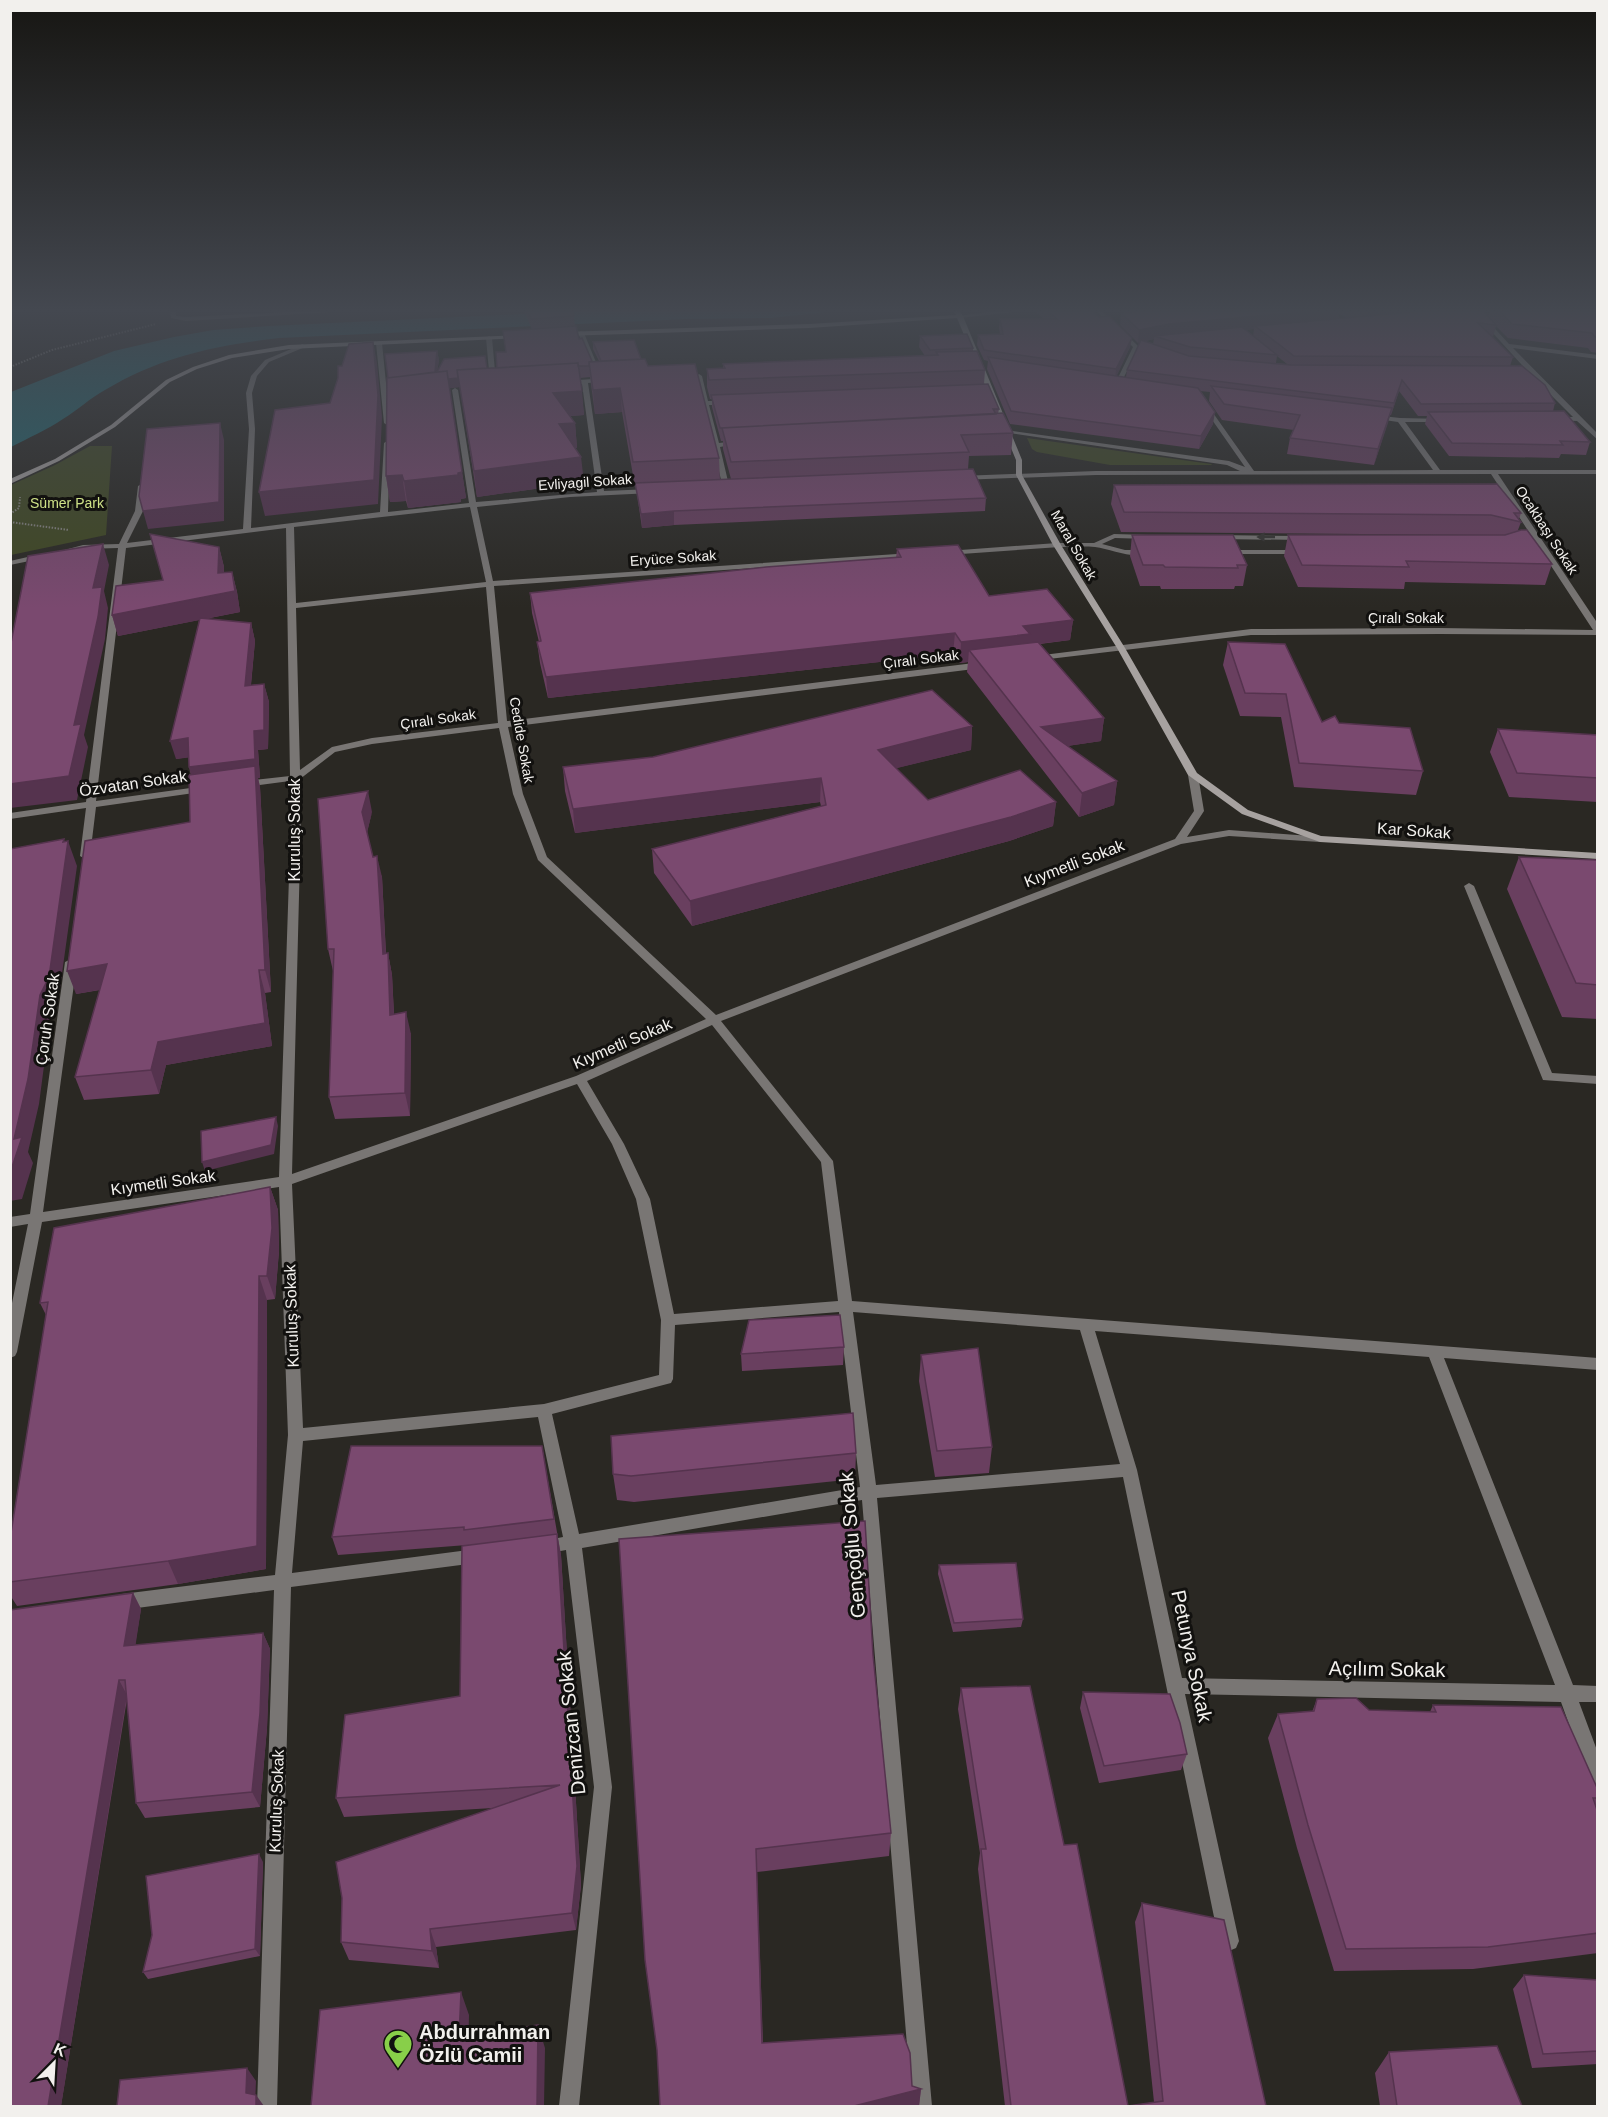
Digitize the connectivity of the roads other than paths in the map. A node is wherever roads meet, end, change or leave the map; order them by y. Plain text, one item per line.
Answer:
1 (133, 410) edge
2 (250, 410) edge
3 (386, 410) edge
4 (462, 410) edge
5 (589, 410) edge
6 (707, 410) edge
7 (999, 410) edge
8 (1209, 410) edge
9 (1570, 410) edge
10 (1365, 416) edge
11 (1545, 419) edge
12 (1579, 419) junction
13 (1400, 420) junction
14 (1454, 420) edge
15 (387, 428) edge
16 (1007, 430) junction
17 (995, 431) edge
18 (387, 438) edge
19 (1598, 438) edge
20 (751, 443) edge
21 (716, 445) junction
22 (1598, 472) edge
23 (1438, 473) junction
24 (1494, 473) junction
25 (1253, 474) junction
26 (1019, 475) junction
27 (143, 477) edge
28 (949, 478) edge
29 (10, 482) edge
30 (727, 488) junction
31 (738, 488) edge
32 (717, 489) edge
33 (666, 491) edge
34 (602, 494) junction
35 (473, 506) junction
36 (384, 514) junction
37 (290, 525) junction
38 (247, 530) junction
39 (1162, 537) edge
40 (1210, 537) edge
41 (1306, 538) edge
42 (1057, 545) junction
43 (1095, 545) junction
44 (122, 546) junction
45 (1160, 552) edge
46 (1219, 552) edge
47 (1312, 552) edge
48 (927, 554) edge
49 (939, 554) edge
50 (10, 563) edge
51 (489, 584) junction
52 (291, 606) junction
53 (1598, 632) edge
54 (1120, 648) junction
55 (1026, 660) edge
56 (990, 664) edge
57 (503, 724) junction
58 (1192, 775) junction
59 (295, 778) junction
60 (228, 786) edge
61 (217, 788) edge
62 (92, 804) junction
63 (10, 816) edge
64 (1228, 833) joint
65 (1320, 839) junction
66 (1179, 840) junction
67 (1598, 856) edge
68 (84, 863) edge
69 (1469, 886) dead end
70 (73, 946) edge
71 (714, 1020) junction
72 (580, 1079) junction
73 (1598, 1080) edge
74 (285, 1181) junction
75 (36, 1218) junction
76 (10, 1222) edge
77 (847, 1306) junction
78 (668, 1320) junction
79 (1086, 1324) junction
80 (1434, 1351) junction
81 (10, 1352) edge
82 (1598, 1364) edge
83 (544, 1410) junction
84 (296, 1436) junction
85 (1129, 1470) junction
86 (870, 1492) junction
87 (573, 1544) junction
88 (527, 1550) edge
89 (492, 1554) edge
90 (283, 1580) junction
91 (105, 1604) edge
92 (1176, 1686) junction
93 (1567, 1693) junction
94 (1598, 1694) edge
95 (1598, 1780) edge
96 (1232, 1955) edge
97 (267, 2106) edge
98 (569, 2106) edge
99 (922, 2106) edge

1 - 29 street
2 - 38 street
3 - 15 street
4 - 35 street, Cedide Sokak
5 - 34 street
6 - 21 street
7 - 16 street, Maral Sokak
8 - 25 street
9 - 12 street
10 - 13 street
11 - 12 street
12 - 19 street
13 - 14 street
13 - 23 street
16 - 17 street
16 - 25 street
16 - 26 street, Maral Sokak
18 - 36 street
20 - 21 street
21 - 30 street
22 - 24 street
23 - 24 street
23 - 25 street
24 - 53 street, Ocakbaşı Sokak
25 - 26 street
26 - 28 street
26 - 42 street, Maral Sokak
27 - 44 street
30 - 31 street
30 - 32 street
33 - 34 street, Evliyagil Sokak
34 - 35 street, Evliyagil Sokak
35 - 36 street, Evliyagil Sokak
35 - 51 street, Cedide Sokak
36 - 37 street, Evliyagil Sokak
37 - 38 street, Evliyagil Sokak
37 - 52 street, Kuruluş Sokak
38 - 44 street, Evliyagil Sokak
39 - 43 street
41 -> 40 street
42 - 43 street
42 - 49 street
42 - 54 street, Maral Sokak
43 - 45 street
44 - 50 street, Evliyagil Sokak
44 - 62 street
46 - 47 street
48 - 51 street, Eryüce Sokak
51 - 52 street, Eryüce Sokak
51 - 57 street, Cedide Sokak
52 - 59 street, Kuruluş Sokak
53 - 54 street, Çıralı Sokak
54 - 55 street, Çıralı Sokak
54 - 58 street, Maral Sokak
56 - 57 street, Çıralı Sokak
57 - 59 street, Çıralı Sokak
57 - 71 street, Cedide Sokak
58 - 65 street
58 - 66 street
59 - 60 street
59 - 74 street, Kuruluş Sokak
61 - 62 street, Özvatan Sokak
62 - 63 street, Özvatan Sokak
62 - 68 street
64 - 65 street, Kar Sokak
64 - 66 street, Kıymetli Sokak
65 - 67 street, Kar Sokak
66 - 71 street, Kıymetli Sokak
69 - 73 street
70 - 75 street, Çoruh Sokak
71 - 72 street, Kıymetli Sokak
71 - 77 street, Gençoğlu Sokak
72 - 74 street, Kıymetli Sokak
72 - 78 street
74 - 75 street, Kıymetli Sokak
74 - 84 street, Kuruluş Sokak
75 - 76 street, Kıymetli Sokak
75 - 81 street, Çoruh Sokak
77 - 78 street
77 - 79 street
77 - 86 street, Gençoğlu Sokak
78 - 83 street
79 - 80 street
79 - 85 street, Petunya Sokak
80 - 82 street
80 - 93 street
83 - 84 street
83 - 87 street, Denizcan Sokak
84 - 90 street, Kuruluş Sokak
85 - 86 street
85 - 92 street, Petunya Sokak
86 - 87 street
86 - 99 street, Gençoğlu Sokak
87 - 88 street
87 - 98 street, Denizcan Sokak
89 - 90 street
90 - 91 street
90 - 97 street, Kuruluş Sokak
92 - 93 street, Açılım Sokak
92 - 96 street, Petunya Sokak
93 - 94 street, Açılım Sokak
93 - 95 street

